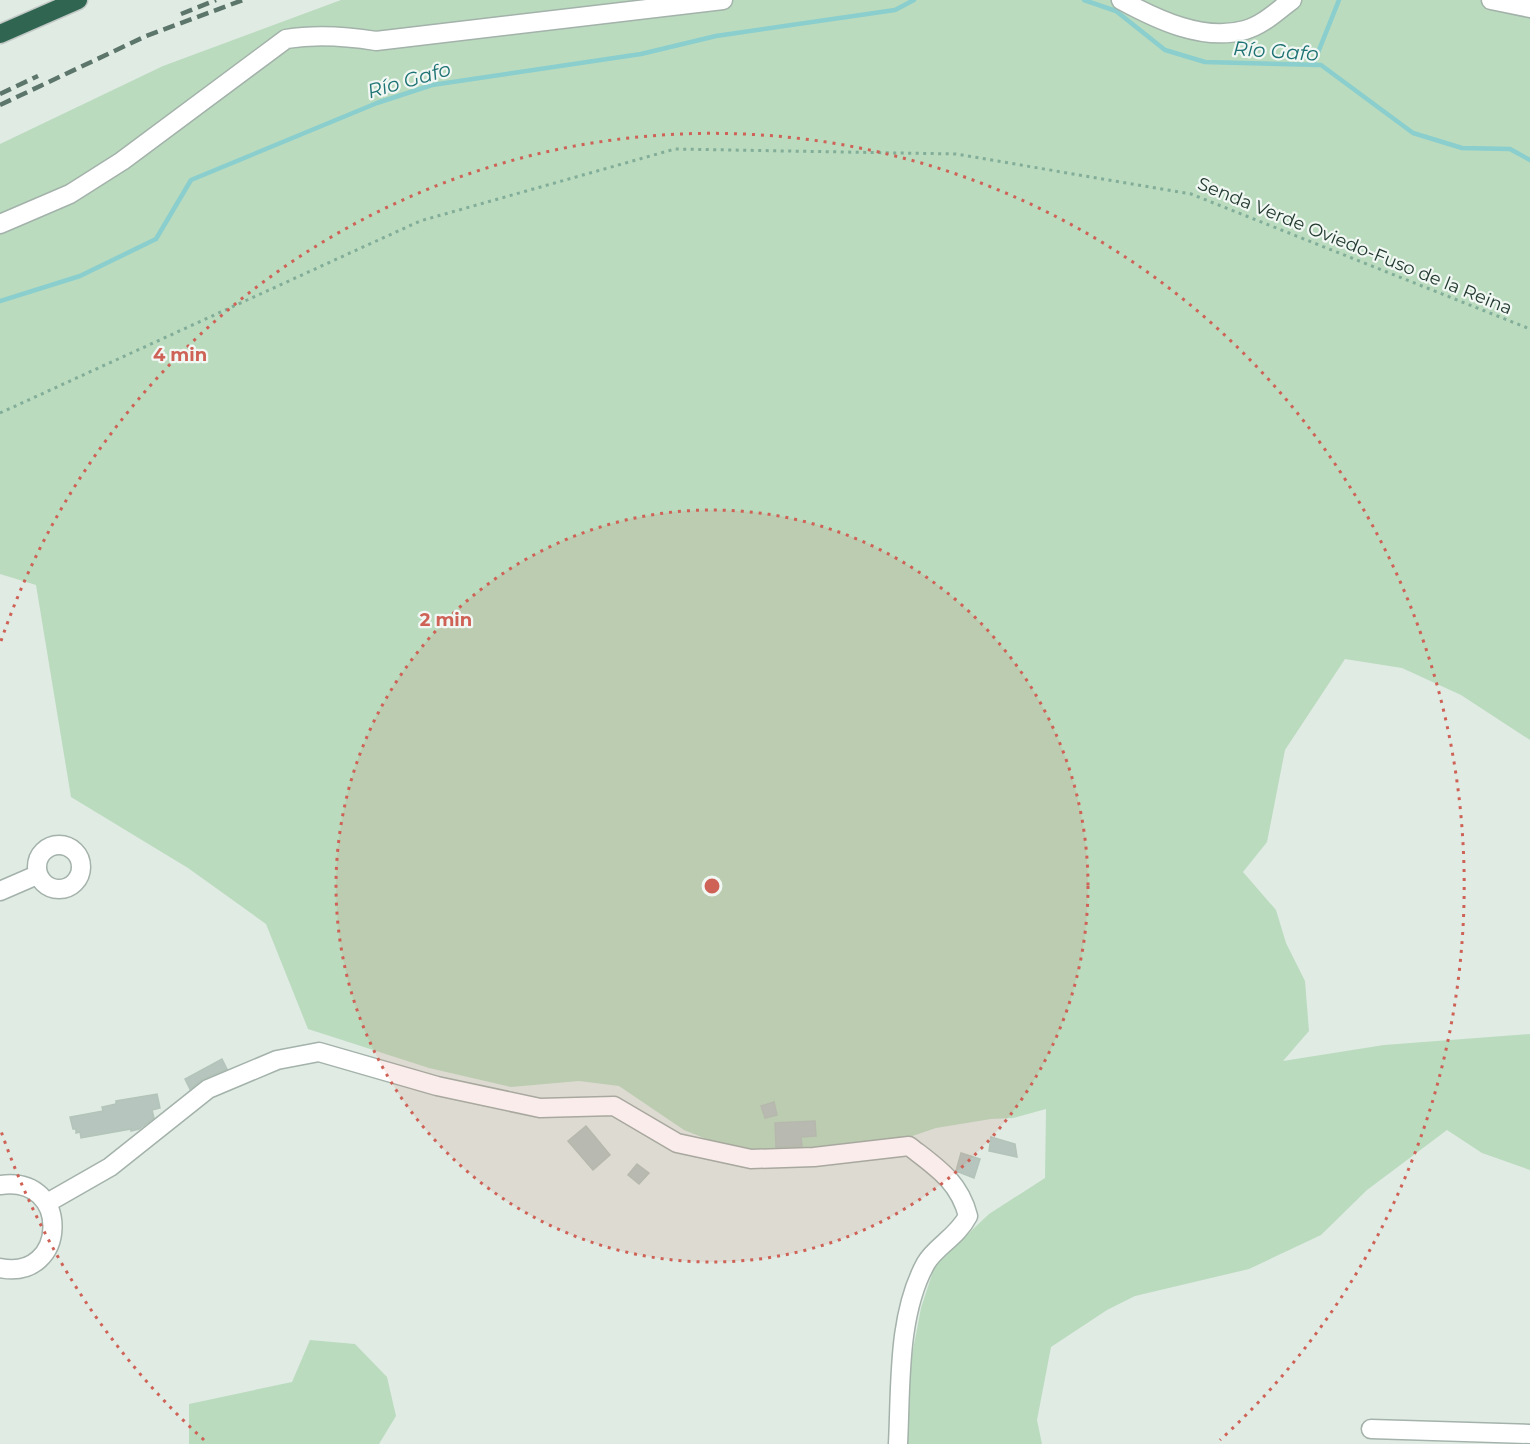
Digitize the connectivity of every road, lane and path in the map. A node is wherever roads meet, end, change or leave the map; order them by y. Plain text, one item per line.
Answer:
1 (78, 0) edge
2 (723, 0) edge
3 (1121, 0) edge
4 (1292, 0) edge
5 (1491, 0) edge
6 (1530, 8) edge
7 (0, 34) edge
8 (0, 224) edge
9 (1530, 329) edge
10 (0, 413) edge
11 (37, 875) dead end
12 (0, 891) edge
13 (0, 1185) edge
14 (47, 1203) junction
15 (0, 1268) edge
16 (1371, 1429) dead end
17 (1530, 1434) edge
18 (898, 1444) edge

1 - 7 highway
2 - 8 street
3 - 4 street
5 - 6 street
9 - 10 path, Senda Verde Oviedo-Fuso de la Reina
11 - 12 street
13 - 14 street
14 - 15 street
14 - 18 street
16 - 17 street

